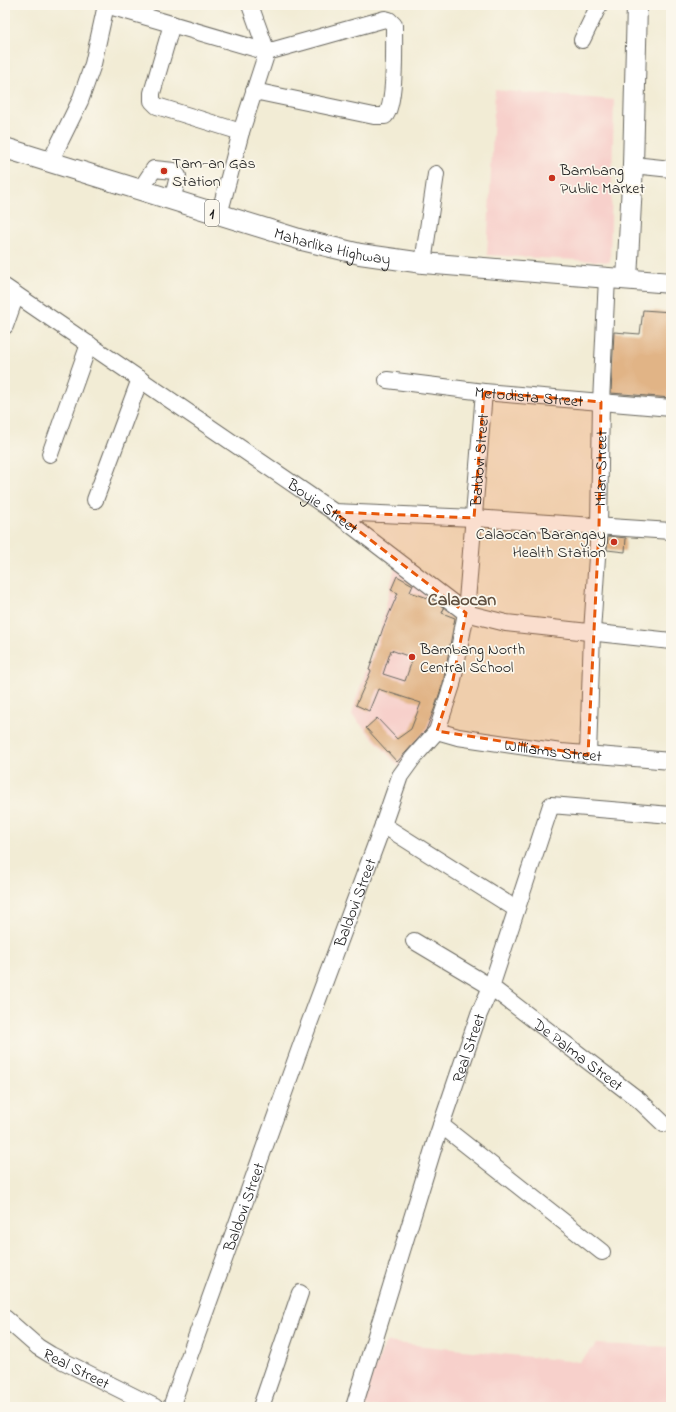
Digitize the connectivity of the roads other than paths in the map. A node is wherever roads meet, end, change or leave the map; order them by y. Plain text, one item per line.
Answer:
1 (106, 5) edge
2 (250, 5) edge
3 (599, 5) edge
4 (638, 5) edge
5 (172, 24) junction
6 (582, 40) dead end
7 (267, 52) junction
8 (254, 91) junction
9 (241, 132) junction
10 (5, 148) edge
11 (50, 162) junction
12 (633, 165) junction
13 (671, 169) edge
14 (436, 174) dead end
15 (140, 190) junction
16 (172, 201) junction
17 (219, 215) junction
18 (423, 263) junction
19 (607, 278) junction
20 (627, 279) junction
21 (671, 283) edge
22 (10, 291) edge
23 (5, 326) edge
24 (89, 344) junction
25 (140, 378) junction
26 (387, 380) dead end
27 (484, 392) junction
28 (602, 402) junction
29 (671, 408) edge
30 (50, 454) dead end
31 (94, 500) dead end
32 (334, 512) junction
33 (474, 518) junction
34 (599, 527) junction
35 (671, 531) edge
36 (466, 613) junction
37 (592, 632) junction
38 (671, 641) edge
39 (437, 731) junction
40 (588, 755) junction
41 (671, 761) edge
42 (671, 815) edge
43 (383, 825) junction
44 (516, 909) junction
45 (414, 940) dead end
46 (491, 987) junction
47 (664, 1124) dead end
48 (441, 1125) junction
49 (602, 1252) dead end
50 (300, 1293) dead end
51 (5, 1318) edge
52 (155, 1407) edge
53 (171, 1407) edge
54 (261, 1407) edge
55 (354, 1407) edge

1 - 5 street
1 - 11 street
2 - 7 street
3 - 6 street
4 - 12 main road
5 - 7 street
5 - 9 street
7 - 8 street
7 - 8 street
8 - 9 street
9 - 17 street
10 - 11 main road, Maharlika Highway / 1
11 - 15 main road, Maharlika Highway / 1
12 - 13 street
12 - 20 main road
14 - 18 street
15 - 16 main road, Maharlika Highway / 1
15 - 16 street
16 - 17 main road, Maharlika Highway / 1
17 - 18 main road, Maharlika Highway / 1
18 - 19 main road, Maharlika Highway / 1
19 - 20 main road, Maharlika Highway / 1
19 - 28 street, Milan Street
20 - 21 main road, Maharlika Highway / 1
22 - 23 street
22 - 24 street, Boyie Street
24 - 25 street, Boyie Street
24 - 30 street
25 - 31 street
25 - 32 street, Boyie Street
26 - 27 street, Metodista Street
27 - 28 street, Metodista Street
27 - 33 street, Baldovi Street
28 - 29 street, Metodista Street
28 - 34 street, Milan Street
32 - 33 street
32 - 36 street, Boyie Street
33 - 34 street
33 - 36 street, Baldovi Street
34 - 35 street
34 - 37 street, Milan Street
36 - 37 street, Boyie Street
36 - 39 street, Baldovi Street
37 - 38 street, Boyie Street
37 - 40 street, Milan Street
39 - 40 street, Williams Street
39 - 43 street, Baldovi Street
40 - 41 street, Williams Street
42 - 44 street, Real Street
43 - 44 street
43 - 53 street, Baldovi Street
44 - 46 street, Real Street
45 - 46 street, De Palma Street
46 - 47 street, De Palma Street
46 - 48 street, Real Street
48 - 49 street
48 - 55 street, Real Street
50 - 54 street
51 - 52 street, Real Street

